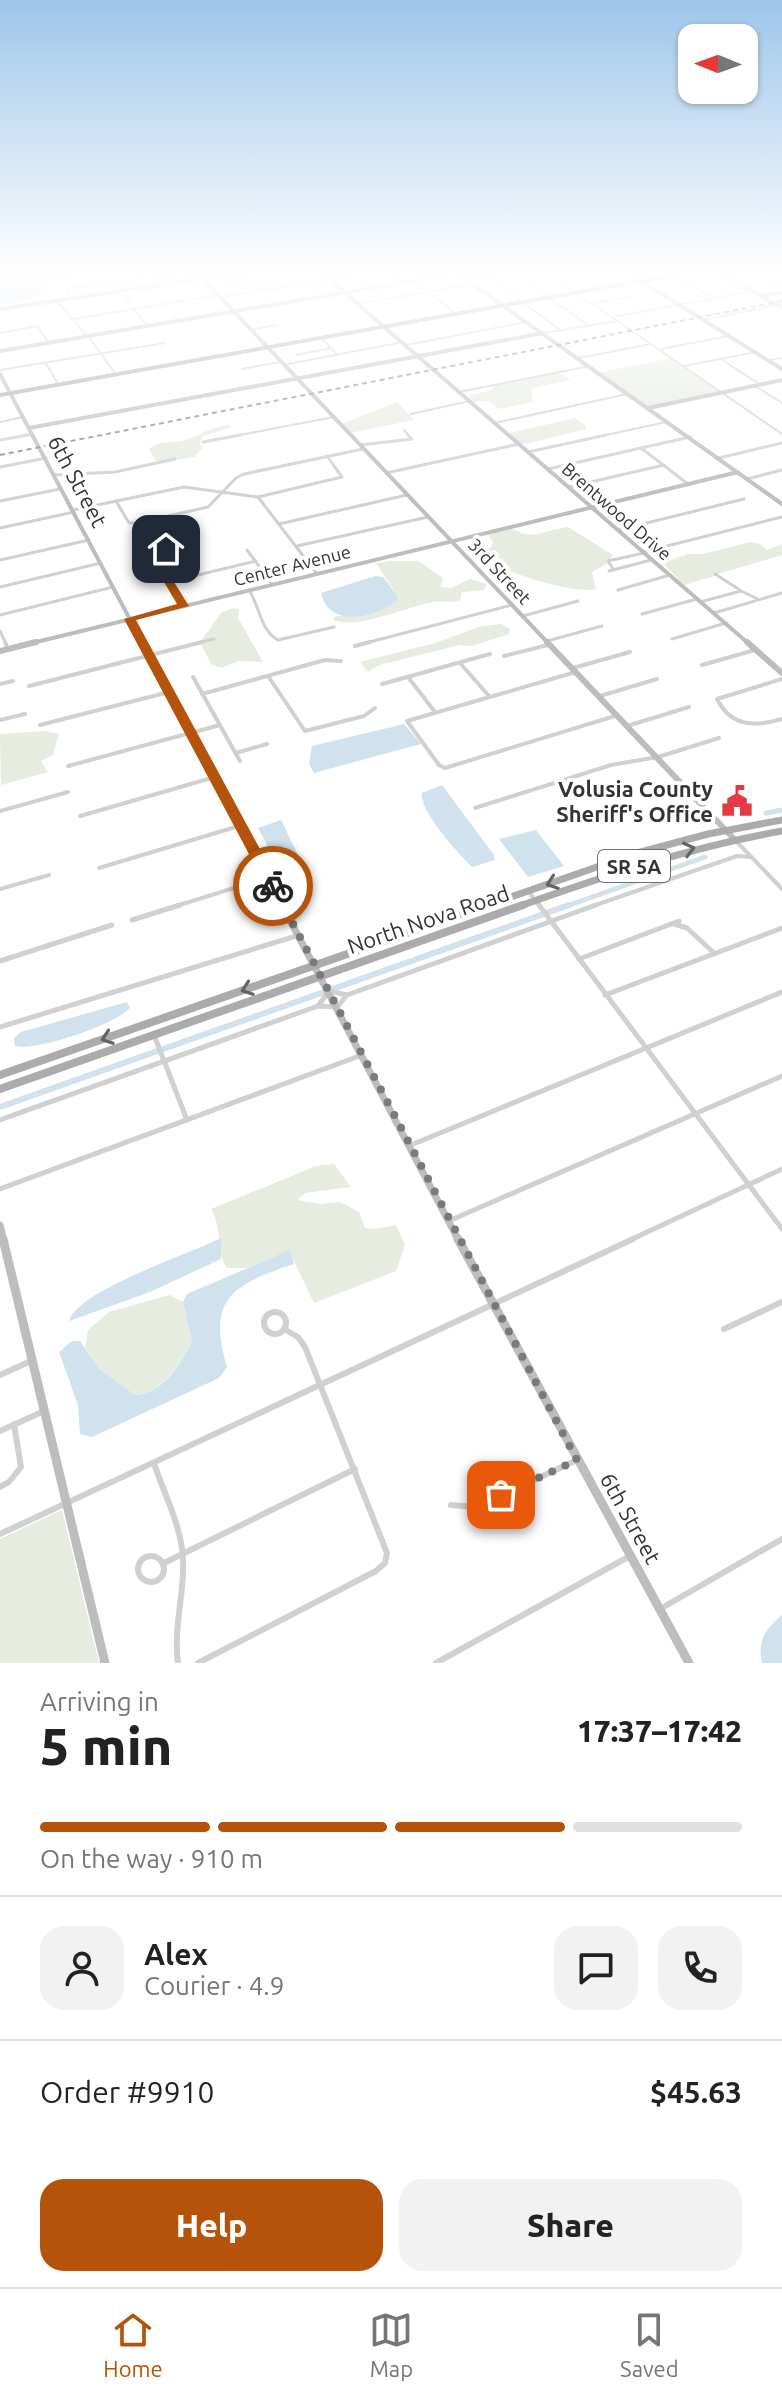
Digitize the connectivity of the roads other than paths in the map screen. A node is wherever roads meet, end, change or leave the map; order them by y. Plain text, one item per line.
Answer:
1 (99, 351) edge
2 (121, 351) edge
3 (238, 351) edge
4 (239, 351) edge
5 (269, 351) edge
6 (319, 351) edge
7 (334, 351) edge
8 (364, 351) edge
9 (412, 351) edge
10 (442, 351) edge
11 (568, 351) edge
12 (618, 351) edge
13 (661, 351) edge
14 (756, 352) joint
15 (101, 354) junction
16 (296, 355) dead end
17 (338, 355) junction
18 (417, 355) junction
19 (579, 358) junction
20 (782, 358) edge
21 (721, 359) junction
22 (769, 360) junction
23 (45, 362) junction
24 (282, 364) junction
25 (590, 366) junction
26 (684, 366) junction
27 (242, 369) dead end
28 (782, 369) edge
29 (0, 373) edge
30 (115, 373) junction
31 (295, 378) junction
32 (782, 380) edge
33 (57, 382) junction
34 (757, 385) junction
35 (9, 392) junction
36 (459, 392) junction
37 (721, 392) junction
38 (0, 393) edge
39 (629, 394) junction
40 (470, 401) junction
41 (782, 403) edge
42 (648, 408) junction
43 (411, 414) dead end
44 (23, 417) junction
45 (334, 417) junction
46 (0, 422) edge
47 (668, 422) junction
48 (494, 423) junction
49 (29, 428) junction
50 (404, 430) dead end
51 (33, 434) junction
52 (782, 434) edge
53 (690, 437) junction
54 (0, 440) edge
55 (203, 442) dead end
56 (782, 443) edge
57 (519, 444) junction
58 (361, 447) junction
59 (641, 448) junction
60 (528, 452) junction
61 (327, 456) junction
62 (46, 458) junction
63 (719, 458) junction
64 (175, 459) dead end
65 (664, 465) junction
66 (0, 467) edge
67 (548, 469) junction
68 (782, 470) edge
69 (738, 472) junction
70 (386, 473) junction
71 (54, 475) junction
72 (747, 479) junction
73 (688, 484) junction
74 (569, 487) junction
75 (61, 489) junction
76 (223, 491) junction
77 (407, 495) junction
78 (258, 497) junction
79 (744, 499) dead end
80 (0, 501) edge
81 (116, 501) junction
82 (780, 501) edge
83 (592, 507) junction
84 (74, 511) junction
85 (428, 517) junction
86 (782, 517) edge
87 (279, 524) junction
88 (0, 528) edge
89 (618, 530) junction
90 (89, 540) junction
91 (452, 541) junction
92 (297, 546) junction
93 (247, 550) dead end
94 (166, 552) dead end
95 (643, 552) junction
96 (0, 560) edge
97 (651, 560) junction
98 (256, 561) junction
99 (101, 563) junction
100 (317, 574) junction
101 (715, 574) dead end
102 (670, 575) junction
103 (169, 582) junction
104 (272, 584) junction
105 (0, 587) edge
106 (113, 587) junction
107 (249, 590) junction
108 (618, 590) dead end
109 (742, 591) junction
110 (782, 593) edge
111 (758, 599) junction
112 (698, 600) junction
113 (578, 601) dead end
114 (512, 605) junction
115 (184, 606) junction
116 (714, 613) junction
117 (642, 614) dead end
118 (0, 615) edge
119 (523, 616) junction
120 (130, 619) junction
121 (726, 623) junction
122 (602, 626) dead end
123 (334, 627) dead end
124 (0, 631) edge
125 (214, 639) dead end
126 (672, 639) dead end
127 (549, 643) junction
128 (355, 646) dead end
129 (8, 650) junction
130 (755, 650) junction
131 (0, 651) edge
132 (630, 652) dead end
133 (490, 654) dead end
134 (149, 655) junction
135 (504, 656) dead end
136 (341, 661) dead end
137 (460, 663) junction
138 (702, 665) dead end
139 (575, 670) junction
140 (268, 676) junction
141 (782, 676) edge
142 (193, 677) dead end
143 (408, 677) junction
144 (657, 679) dead end
145 (13, 681) dead end
146 (0, 684) edge
147 (382, 684) dead end
148 (29, 686) dead end
149 (169, 692) junction
150 (202, 694) junction
151 (489, 696) junction
152 (600, 696) junction
153 (689, 707) dead end
154 (375, 708) dead end
155 (435, 712) junction
156 (25, 714) dead end
157 (618, 715) junction
158 (782, 719) edge
159 (0, 720) edge
160 (40, 725) dead end
161 (220, 725) junction
162 (627, 726) junction
163 (191, 733) junction
164 (719, 738) dead end
165 (267, 744) dead end
166 (236, 753) junction
167 (658, 757) junction
168 (240, 761) dead end
169 (68, 766) dead end
170 (215, 777) junction
171 (68, 792) dead end
172 (475, 808) dead end
173 (0, 811) edge
174 (80, 816) dead end
175 (782, 820) edge
176 (239, 826) junction
177 (726, 831) junction
178 (782, 831) edge
179 (735, 840) junction
180 (742, 847) junction
181 (737, 856) junction
182 (751, 857) junction
183 (99, 868) dead end
184 (49, 875) dead end
185 (268, 877) junction
186 (0, 889) edge
187 (782, 889) edge
188 (529, 891) junction
189 (537, 903) junction
190 (132, 920) dead end
191 (551, 921) junction
192 (679, 921) dead end
193 (671, 923) junction
194 (112, 925) dead end
195 (782, 928) edge
196 (298, 935) junction
197 (715, 954) junction
198 (579, 959) junction
199 (0, 961) edge
200 (315, 965) junction
201 (321, 976) junction
202 (329, 991) junction
203 (782, 992) edge
204 (347, 995) junction
205 (605, 995) junction
206 (318, 1006) junction
207 (337, 1007) junction
208 (164, 1018) junction
209 (142, 1026) junction
210 (0, 1027) edge
211 (154, 1035) junction
212 (129, 1044) junction
213 (647, 1048) junction
214 (362, 1055) junction
215 (164, 1060) junction
216 (0, 1075) edge
217 (782, 1076) edge
218 (0, 1089) edge
219 (696, 1114) junction
220 (0, 1120) edge
221 (187, 1120) junction
222 (411, 1145) junction
223 (782, 1169) edge
224 (749, 1185) junction
225 (0, 1189) edge
226 (451, 1220) junction
227 (0, 1225) edge
228 (782, 1229) edge
229 (782, 1302) edge
230 (493, 1304) junction
231 (284, 1329) dead end
232 (724, 1329) dead end
233 (31, 1361) junction
234 (0, 1375) edge
235 (321, 1386) junction
236 (44, 1411) junction
237 (14, 1424) junction
238 (0, 1431) edge
239 (577, 1460) junction
240 (154, 1463) junction
241 (355, 1469) junction
242 (0, 1487) edge
243 (66, 1504) junction
244 (451, 1505) dead end
245 (0, 1534) edge
246 (782, 1539) edge
247 (183, 1554) junction
248 (631, 1555) junction
249 (164, 1563) junction
250 (660, 1609) junction
251 (105, 1663) edge
252 (178, 1663) edge
253 (198, 1663) edge
254 (436, 1663) edge
255 (689, 1663) edge

1 - 15 street
2 - 15 street
3 - 30 main road
4 - 30 main road
5 - 24 street, 3rd Street
6 - 16 street
7 - 17 street
8 - 17 street
9 - 18 street, Brentwood Drive
10 - 18 street
11 - 19 street
12 - 19 street
13 - 26 street
14 - 21 street
14 - 22 street
15 - 23 street
15 - 30 street
17 - 24 street
18 - 31 street
18 - 36 street, Brentwood Drive
19 - 25 street
20 - 22 street
21 - 26 street
21 - 34 street
22 - 28 street
23 - 29 street
23 - 33 street
24 - 27 street
24 - 31 street, 3rd Street
25 - 36 street
25 - 39 street
26 - 37 street
29 - 35 street, 6th Street
30 - 33 main road
30 - 35 main road
31 - 45 street, 3rd Street
31 - 49 street
32 - 34 street
33 - 35 main road
34 - 37 street
34 - 41 street
35 - 38 main road
35 - 44 street, 6th Street
36 - 40 street, Brentwood Drive
37 - 42 street
37 - 52 street
39 - 42 street
39 - 48 street
40 - 43 street
40 - 48 street, Brentwood Drive
42 - 47 street
44 - 46 street
44 - 49 street, 6th Street
45 - 55 street
45 - 58 street, 3rd Street
47 - 53 street
47 - 60 street
48 - 57 street, Brentwood Drive
49 - 51 street, 6th Street
50 - 58 street
51 - 54 street
51 - 62 street, 6th Street
53 - 59 street
53 - 63 street
56 - 63 street
57 - 60 street, Brentwood Drive
57 - 70 street
58 - 61 street
58 - 70 street, 3rd Street
59 - 65 street
59 - 67 street
60 - 67 street, Brentwood Drive
61 - 76 street
61 - 78 street
62 - 66 street
62 - 71 street, 6th Street
63 - 69 street
64 - 71 street
65 - 73 street
65 - 74 street
67 - 74 street, Brentwood Drive
68 - 72 street
69 - 72 street
69 - 73 street, Center Avenue
70 - 77 street, 3rd Street
71 - 75 street, 6th Street
72 - 82 street
73 - 83 street, Center Avenue
74 - 83 street, Brentwood Drive
75 - 80 street
75 - 84 street, 6th Street
76 - 78 street
76 - 81 street
76 - 81 street
77 - 85 street, 3rd Street
77 - 87 street
78 - 87 street
79 - 89 street
81 - 84 street
83 - 89 street, Brentwood Drive
83 - 91 street, Center Avenue
84 - 88 street
84 - 90 street, 6th Street
85 - 91 street, 3rd Street
85 - 92 street
86 - 95 street
87 - 92 street
89 - 95 street, Brentwood Drive
90 - 96 street
90 - 99 street, 6th Street
91 - 100 street, Center Avenue
91 - 114 street, 3rd Street
92 - 100 street
93 - 98 street
94 - 103 street
95 - 97 street, Brentwood Drive
95 - 97 street
97 - 102 street, Brentwood Drive
98 - 103 street
98 - 104 street
99 - 105 street
99 - 106 street, 6th Street
100 - 104 street, Center Avenue
101 - 109 street
102 - 108 street
102 - 112 street, Brentwood Drive
103 - 115 street
104 - 107 street, Center Avenue
106 - 118 street
106 - 120 street, 6th Street
107 - 115 street, Center Avenue
107 - 123 street
109 - 111 street
109 - 112 street
110 - 111 street
111 - 116 street
112 - 116 street, Brentwood Drive
112 - 117 street
113 - 119 street
114 - 119 street, 3rd Street
114 - 128 street
115 - 120 street, Center Avenue
116 - 121 street, Brentwood Drive
119 - 127 street, 3rd Street
120 - 129 street, Center Avenue
120 - 134 street, 6th Street
121 - 126 street
121 - 130 street, Brentwood Drive
122 - 127 street
124 - 129 street
125 - 134 street
127 - 135 street
127 - 139 street, 3rd Street
129 - 131 street, Center Avenue
130 - 138 street
130 - 141 street, Brentwood Drive
132 - 139 street
133 - 137 street
134 - 148 street
134 - 149 street, 6th Street
136 - 140 street
137 - 143 street
137 - 151 street
139 - 151 street
139 - 152 street, 3rd Street
140 - 150 street
140 - 154 street
141 - 158 street
142 - 150 street
143 - 147 street
143 - 155 street
144 - 152 street
145 - 146 street
149 - 160 street
149 - 163 street, 6th Street
150 - 161 street
151 - 155 street
152 - 157 street, 3rd Street
153 - 162 street
155 - 157 street
156 - 159 street
157 - 162 street, 3rd Street
161 - 163 street
161 - 166 street
162 - 167 street, 3rd Street
163 - 169 street
163 - 170 street, 6th Street
164 - 167 street
165 - 166 street
166 - 168 street
167 - 172 street
167 - 177 street, 3rd Street
170 - 174 street
170 - 176 street, 6th Street
171 - 173 street
175 - 177 main road, North Nova Road / SR 5A
176 - 183 street
176 - 185 street, 6th Street
177 - 179 street, 3rd Street
177 -> 188 main road, North Nova Road / SR 5A
178 - 179 main road, North Nova Road / SR 5A
179 - 180 street, 3rd Street
189 -> 179 main road, North Nova Road / SR 5A
180 - 181 street
180 - 182 street, 3rd Street
181 - 182 street
181 - 191 street, North Nova Road
182 - 187 street, 3rd Street
184 - 186 street
185 - 190 street
185 - 196 street, 6th Street
188 - 189 street
188 - 200 main road, North Nova Road / SR 5A
189 - 191 street
189 - 201 main road, North Nova Road / SR 5A
191 - 198 street
191 - 204 street, North Nova Road
192 - 193 street
193 - 197 street
193 - 198 street
194 - 199 street
195 - 197 street
196 - 200 street, 6th Street
196 - 210 street
197 - 205 street
198 - 205 street
200 - 201 street, 6th Street
200 -> 208 main road, North Nova Road / SR 5A
201 - 202 street, 6th Street
201 - 211 main road, North Nova Road / SR 5A
202 - 204 street
202 - 206 street
202 - 207 street, 6th Street
203 - 213 street
204 - 207 street
205 - 213 street
206 - 207 street
206 - 215 street
207 - 214 street, 6th Street
208 - 209 main road, North Nova Road / SR 5A
208 - 211 main road
209 - 212 main road
209 -> 216 main road, North Nova Road / SR 5A
211 - 212 main road, North Nova Road / SR 5A
211 - 215 street
212 - 218 main road, North Nova Road / SR 5A
213 - 219 street
213 - 222 street
214 - 221 street
214 - 222 street, 6th Street
215 - 220 street
215 - 221 street
217 - 219 street
219 - 224 street
219 - 226 street
221 - 225 street
222 - 226 street, 6th Street
223 - 224 street
224 - 228 street
224 - 230 street
226 - 230 street, 6th Street
227 - 233 street
229 - 232 street
230 - 235 street
230 - 239 street, 6th Street
231 - 235 street
233 - 234 street
233 - 236 street
235 - 240 street
235 - 241 street
236 - 237 street
236 - 243 street
237 - 238 street
237 - 242 street
239 - 244 street
239 - 248 street, 6th Street
240 - 243 street
240 - 247 street
241 - 247 street
241 - 253 street
243 - 245 street
243 - 251 street
246 - 250 street
247 - 249 street
247 - 252 street
248 - 250 street, 6th Street
248 - 254 street
249 - 249 street
250 - 255 street, 6th Street

